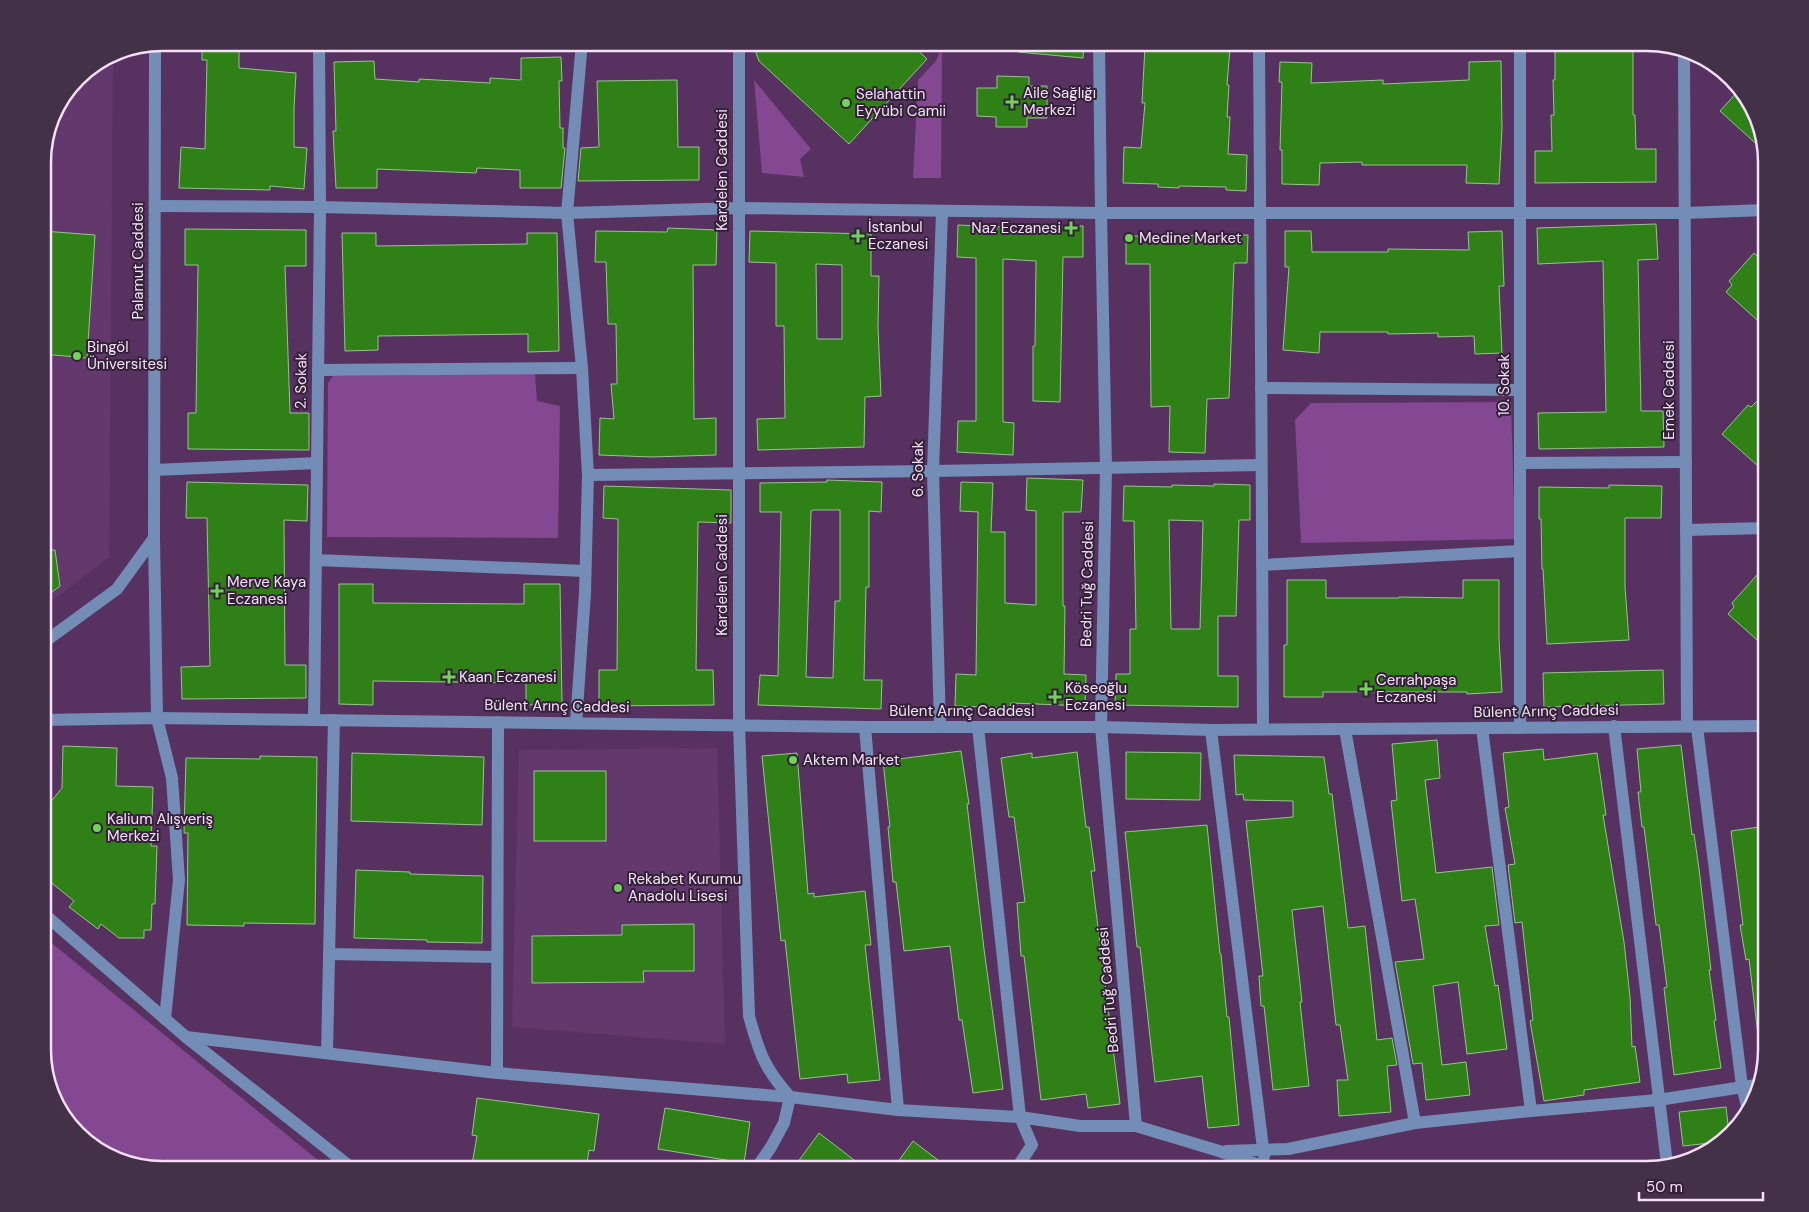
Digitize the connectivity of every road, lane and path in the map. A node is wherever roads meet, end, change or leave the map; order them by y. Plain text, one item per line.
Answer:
1 (154, 51) edge
2 (319, 51) edge
3 (581, 51) edge
4 (739, 51) edge
5 (1099, 51) edge
6 (1259, 51) edge
7 (1520, 51) edge
8 (1684, 58) edge
9 (154, 206) junction
10 (320, 207) junction
11 (738, 208) junction
12 (1758, 210) edge
13 (942, 212) junction
14 (568, 213) junction
15 (1100, 213) junction
16 (1262, 213) junction
17 (1520, 213) junction
18 (1685, 213) junction
19 (582, 368) junction
20 (318, 370) junction
21 (1261, 388) junction
22 (1520, 390) junction
23 (1686, 462) junction
24 (317, 463) junction
25 (1520, 463) junction
26 (1261, 465) junction
27 (1106, 468) junction
28 (154, 470) junction
29 (933, 471) junction
30 (588, 474) junction
31 (738, 474) junction
32 (1758, 528) edge
33 (1686, 530) junction
34 (154, 538) junction
35 (1520, 551) junction
36 (316, 560) junction
37 (1262, 565) junction
38 (585, 571) junction
39 (51, 637) edge
40 (157, 718) junction
41 (51, 720) edge
42 (314, 720) junction
43 (334, 720) junction
44 (498, 722) junction
45 (576, 723) junction
46 (739, 724) junction
47 (940, 726) junction
48 (1614, 726) junction
49 (1692, 726) junction
50 (1758, 726) edge
51 (865, 727) junction
52 (978, 727) junction
53 (1100, 727) junction
54 (1482, 728) junction
55 (1520, 728) junction
56 (1263, 729) junction
57 (1345, 729) junction
58 (1211, 730) junction
59 (51, 921) edge
60 (329, 954) junction
61 (497, 957) junction
62 (165, 1019) junction
63 (186, 1037) junction
64 (327, 1053) junction
65 (497, 1073) junction
66 (1752, 1085) edge
67 (1742, 1086) junction
68 (790, 1097) junction
69 (1658, 1100) junction
70 (1745, 1100) edge
71 (898, 1110) junction
72 (1531, 1110) junction
73 (1020, 1118) junction
74 (1415, 1123) junction
75 (1136, 1126) junction
76 (1262, 1149) junction
77 (1219, 1151) junction
78 (1666, 1159) edge
79 (343, 1161) edge
80 (762, 1161) edge
81 (1022, 1161) edge
82 (1247, 1161) edge
83 (1266, 1161) edge

1 - 9 street, Palamut Caddesi
2 - 10 street, 2. Sokak
3 - 14 street
4 - 11 street, Kardelen Caddesi
5 - 15 street, Bedri Tuğ Caddesi
6 - 16 street
7 - 17 street, 10. Sokak
8 - 18 street, Emek Caddesi
9 - 10 street
9 - 28 street, Palamut Caddesi
10 - 14 street
10 - 20 street, 2. Sokak
11 - 13 street
11 - 14 street
11 - 31 street, Kardelen Caddesi
12 - 18 street
13 - 15 street
13 - 29 street, 6. Sokak
14 - 19 street
15 - 16 street
15 - 27 street, Bedri Tuğ Caddesi
16 - 17 street
16 - 21 street
17 - 18 street
17 - 22 street, 10. Sokak
18 - 23 street, Emek Caddesi
19 - 20 street
19 - 30 street
20 - 24 street, 2. Sokak
21 - 22 street
21 - 26 street
22 - 25 street, 10. Sokak
23 - 25 street
23 - 33 street, Emek Caddesi
24 - 28 street
24 - 36 street, 2. Sokak
25 - 35 street, 10. Sokak
26 - 27 street
26 - 37 street
27 - 29 street
27 - 53 street, Bedri Tuğ Caddesi
28 - 34 street, Palamut Caddesi
29 - 31 street
29 - 47 street, 6. Sokak
30 - 31 street
30 - 38 street
31 - 46 street, Kardelen Caddesi
32 - 33 street
33 - 49 street, Emek Caddesi
34 - 39 street
34 - 40 street, Palamut Caddesi
35 - 37 street
35 - 55 street, 10. Sokak
36 - 38 street
36 - 42 street, 2. Sokak
37 - 56 street
38 - 45 street
40 - 41 street, Bülent Arınç Caddesi
40 - 42 street, Bülent Arınç Caddesi
40 - 62 street, Palamut Caddesi
42 - 43 street, Bülent Arınç Caddesi
43 - 44 street, Bülent Arınç Caddesi
43 - 60 street
44 - 45 street, Bülent Arınç Caddesi
44 - 61 street
45 - 46 street, Bülent Arınç Caddesi
46 - 51 street, Bülent Arınç Caddesi
46 - 68 street, Kardelen Caddesi
47 - 51 street, Bülent Arınç Caddesi
47 - 52 street, Bülent Arınç Caddesi
48 - 49 street, Bülent Arınç Caddesi
48 - 55 street, Bülent Arınç Caddesi
48 - 69 street
49 - 50 street, Bülent Arınç Caddesi
49 - 67 street, Emek Caddesi
51 - 71 street
52 - 53 street, Bülent Arınç Caddesi
52 - 73 street
53 - 58 street, Bülent Arınç Caddesi
53 - 75 street, Bedri Tuğ Caddesi
54 - 55 street, Bülent Arınç Caddesi
54 - 57 street, Bülent Arınç Caddesi
54 - 72 street
56 - 57 street, Bülent Arınç Caddesi
56 - 58 street, Bülent Arınç Caddesi
57 - 74 street
58 - 76 street
59 - 62 street
60 - 61 street
60 - 64 street
61 - 65 street
62 - 63 street
63 - 64 street
63 - 79 street
64 - 65 street
65 - 68 street
66 - 67 street
67 - 69 street
67 - 70 street, Emek Caddesi
68 - 71 street
68 - 80 street
69 - 72 street
69 - 78 street
71 - 73 street
72 - 74 street
73 - 75 street
73 - 81 street
74 - 76 street
75 - 77 street
76 - 77 street
76 - 83 street
77 - 82 street

